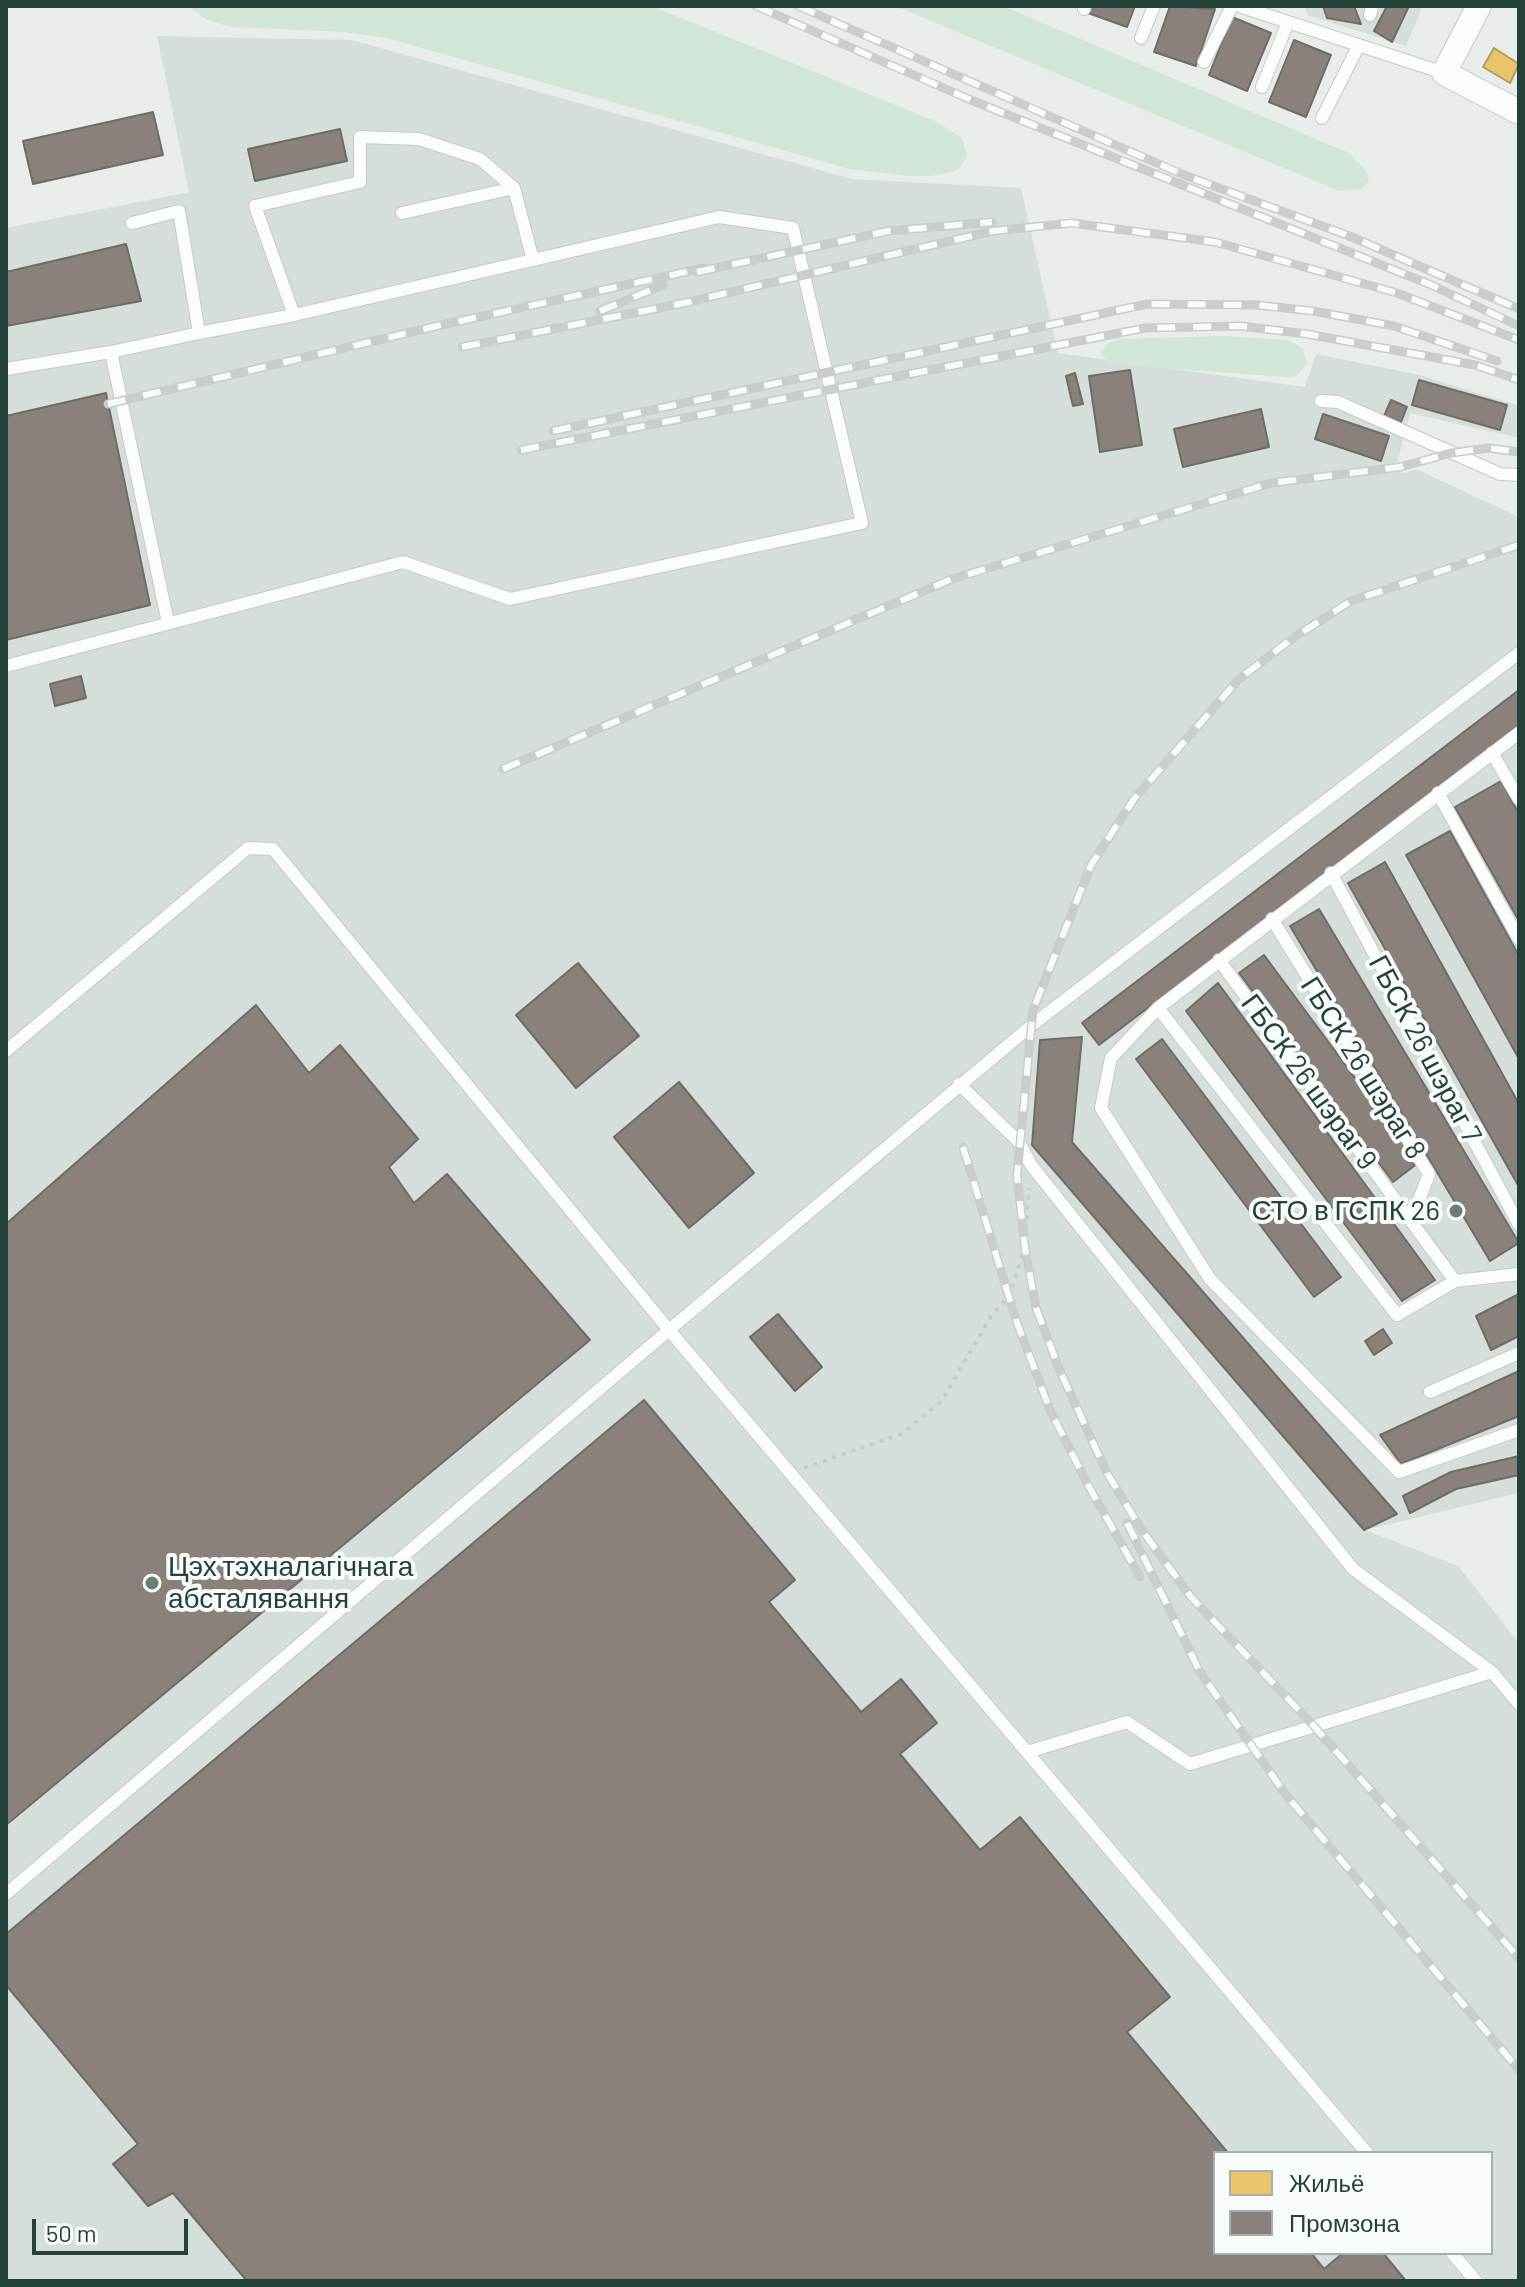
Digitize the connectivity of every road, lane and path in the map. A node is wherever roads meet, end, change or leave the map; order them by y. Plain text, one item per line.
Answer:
1 (1154, 6) edge
2 (1232, 6) edge
3 (1239, 6) edge
4 (1479, 6) edge
5 (1288, 22) junction
6 (1141, 38) dead end
7 (1359, 45) junction
8 (1204, 62) dead end
9 (1444, 73) junction
10 (1262, 87) dead end
11 (1519, 112) edge
12 (1322, 118) dead end
13 (514, 188) junction
14 (402, 213) dead end
15 (132, 223) dead end
16 (533, 260) junction
17 (294, 315) junction
18 (199, 333) junction
19 (111, 352) junction
20 (6, 369) edge
21 (1321, 401) dead end
22 (1519, 475) edge
23 (168, 623) junction
24 (1519, 653) edge
25 (6, 666) edge
26 (1519, 733) edge
27 (1492, 753) junction
28 (1438, 793) junction
29 (1519, 799) edge
30 (1331, 873) junction
31 (1272, 919) junction
32 (1519, 939) edge
33 (1219, 960) junction
34 (1158, 1008) junction
35 (6, 1051) edge
36 (959, 1084) junction
37 (1031, 1165) junction
38 (1411, 1221) junction
39 (1519, 1225) edge
40 (1519, 1274) edge
41 (1455, 1281) junction
42 (669, 1330) junction
43 (1519, 1353) edge
44 (1430, 1392) dead end
45 (1519, 1430) edge
46 (791, 1473) junction
47 (1492, 1672) junction
48 (1519, 1704) edge
49 (1027, 1752) junction
50 (6, 1894) edge
51 (1365, 2151) edge
52 (1454, 2255) edge
53 (1476, 2281) edge

1 - 6 lane
2 - 8 lane
3 - 5 lane
4 - 9 street
5 - 7 lane
5 - 10 lane
7 - 9 lane
7 - 12 lane
9 - 11 street
13 - 14 lane
13 - 16 lane
13 - 17 lane
15 - 18 lane
16 - 17 lane
16 - 23 lane
17 - 18 lane
18 - 19 lane
19 - 20 lane
19 - 23 lane
21 - 22 lane
23 - 25 lane
24 - 36 lane
26 - 27 lane
27 - 28 lane
27 - 29 lane
28 - 30 lane
28 - 32 lane
30 - 31 lane
30 - 39 lane, ГБСК 26 шэраг 7
31 - 33 lane
31 - 38 lane, ГБСК 26 шэраг 8
33 - 34 lane
33 - 38 lane, ГБСК 26 шэраг 9
34 - 41 lane
34 - 45 lane
35 - 42 lane
36 - 37 lane
36 - 42 lane
37 - 46 path
37 - 47 lane
38 - 41 lane, ГБСК 26 шэраг 9
40 - 41 lane
42 - 46 lane
42 - 50 lane
43 - 44 lane
46 - 49 lane
47 - 48 lane
47 - 49 lane
49 - 51 lane
52 - 53 lane

